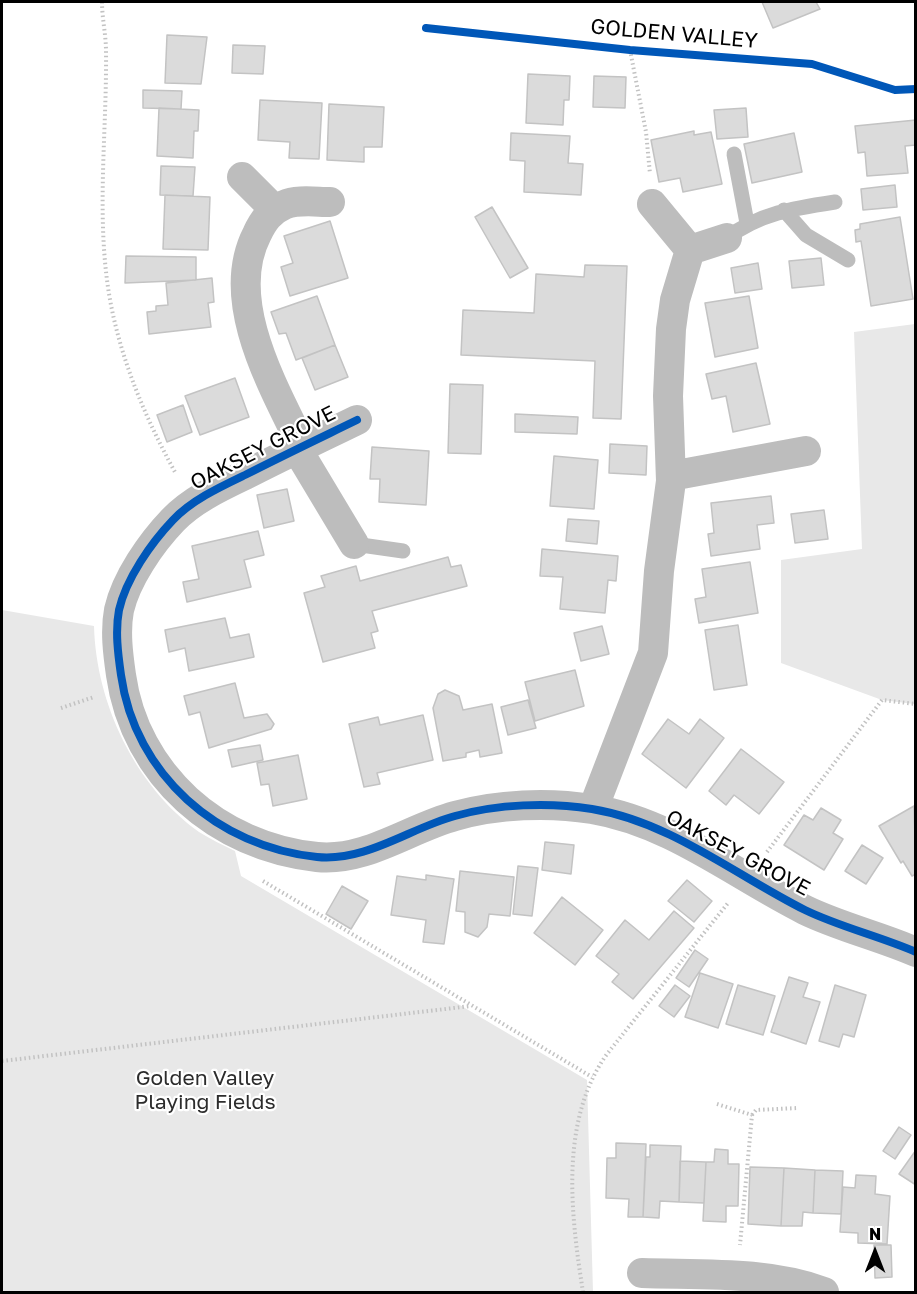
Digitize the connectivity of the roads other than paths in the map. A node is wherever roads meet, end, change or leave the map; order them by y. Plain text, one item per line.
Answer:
1 (734, 154) dead end
2 (242, 177) dead end
3 (835, 201) dead end
4 (330, 202) dead end
5 (652, 204) road end
6 (275, 210) junction
7 (784, 210) junction
8 (737, 230) junction
9 (690, 250) junction
10 (848, 260) dead end
11 (357, 420) dead end
12 (299, 447) junction
13 (806, 452) dead end
14 (671, 476) junction
15 (354, 544) joint
16 (403, 551) dead end
17 (593, 809) junction
18 (915, 952) edge
19 (642, 1273) dead end
20 (824, 1293) edge

1 - 8 lane
2 - 6 street
3 - 7 lane
4 - 6 street
5 - 9 street
6 - 12 street
7 - 8 lane
7 - 10 lane
8 - 9 street
9 - 14 street
11 - 12 street, OAKSEY GROVE
12 - 15 street, OAKSEY GROVE
12 - 17 street, OAKSEY GROVE
13 - 14 street
14 - 17 street
15 - 16 lane
17 - 18 street, OAKSEY GROVE
19 - 20 street

